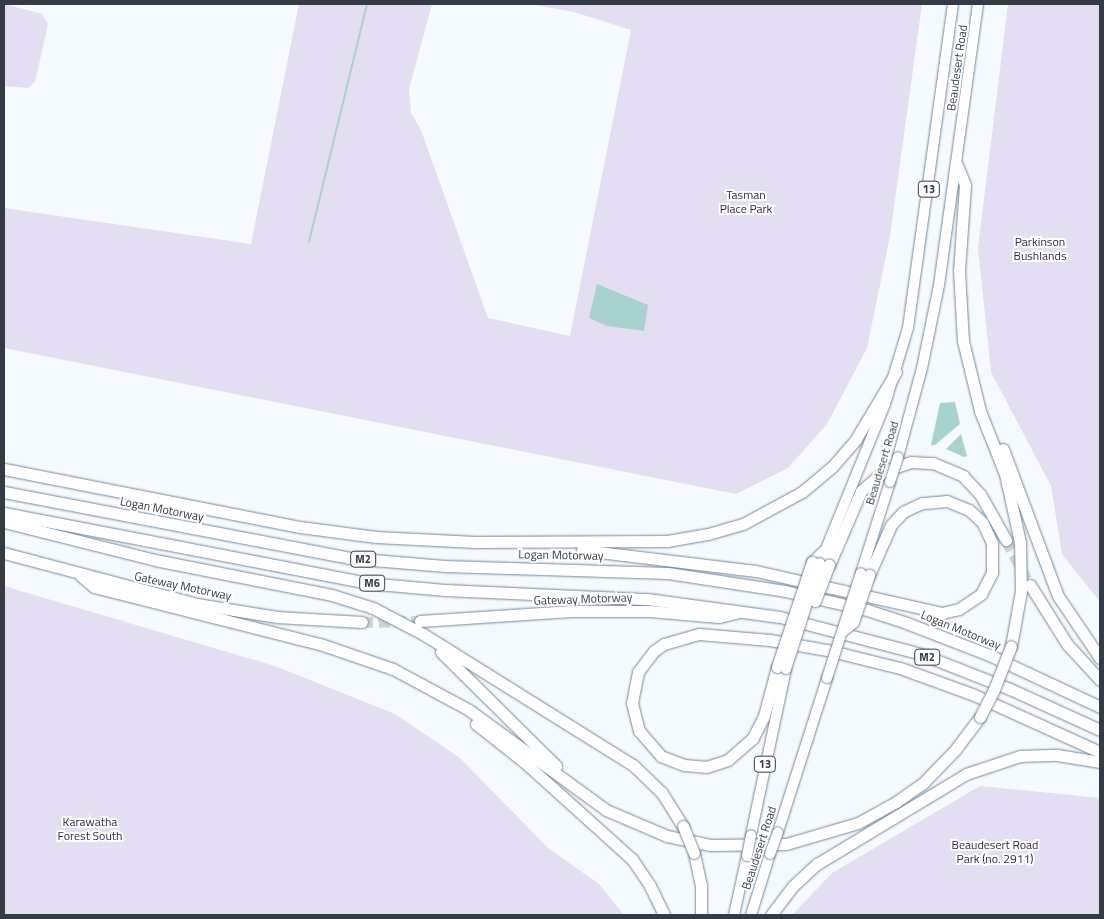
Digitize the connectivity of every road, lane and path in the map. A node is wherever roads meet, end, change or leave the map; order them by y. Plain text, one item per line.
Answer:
1 (953, 4) edge
2 (978, 4) edge
3 (957, 165) junction
4 (896, 372) junction
5 (988, 430) junction
6 (4, 465) edge
7 (4, 470) edge
8 (34, 473) junction
9 (4, 492) edge
10 (4, 513) edge
11 (4, 522) edge
12 (1006, 540) tunnel mouth
13 (565, 543) junction
14 (824, 551) joint
15 (4, 553) edge
16 (820, 563) junction
17 (865, 574) junction
18 (81, 576) junction
19 (1030, 585) tunnel mouth
20 (745, 610) junction
21 (803, 611) joint
22 (420, 621) tunnel mouth
23 (362, 622) tunnel mouth
24 (843, 630) joint
25 (423, 634) junction
26 (1100, 658) edge
27 (782, 668) junction
28 (1100, 680) edge
29 (438, 692) junction
30 (1100, 707) edge
31 (1100, 730) edge
32 (1100, 752) edge
33 (1100, 762) edge
34 (565, 782) junction
35 (664, 915) edge
36 (701, 915) edge
37 (734, 915) edge
38 (751, 915) edge
39 (771, 915) edge

1 - 4 highway, Beaudesert Road / 13
2 - 3 highway, Beaudesert Road / 13
3 - 5 highway
3 - 17 highway, Beaudesert Road / 13, bridge
4 - 13 highway
4 - 14 highway, Beaudesert Road / 13
5 - 26 highway
5 - 34 highway, bridge
6 - 8 highway
7 - 8 highway
8 - 13 highway
9 - 30 highway, Logan Motorway / M2
10 - 20 highway, M6
11 - 25 highway
12 - 16 highway
13 - 17 highway
14 - 16 highway
15 - 18 highway, Gateway Motorway
16 - 21 highway, bridge
16 - 27 highway, bridge
17 - 24 highway, bridge
18 - 23 highway, Gateway Motorway
18 - 29 highway
19 - 28 highway
20 - 22 highway, Gateway Motorway / M2
20 - 31 highway, M2
21 - 27 highway, Beaudesert Road / 13, bridge
24 - 38 highway, Beaudesert Road, bridge
25 - 34 highway
25 - 36 highway, bridge
27 - 32 highway
27 - 37 highway, Beaudesert Road / 13, bridge
29 - 34 highway
29 - 35 highway
33 - 39 highway

